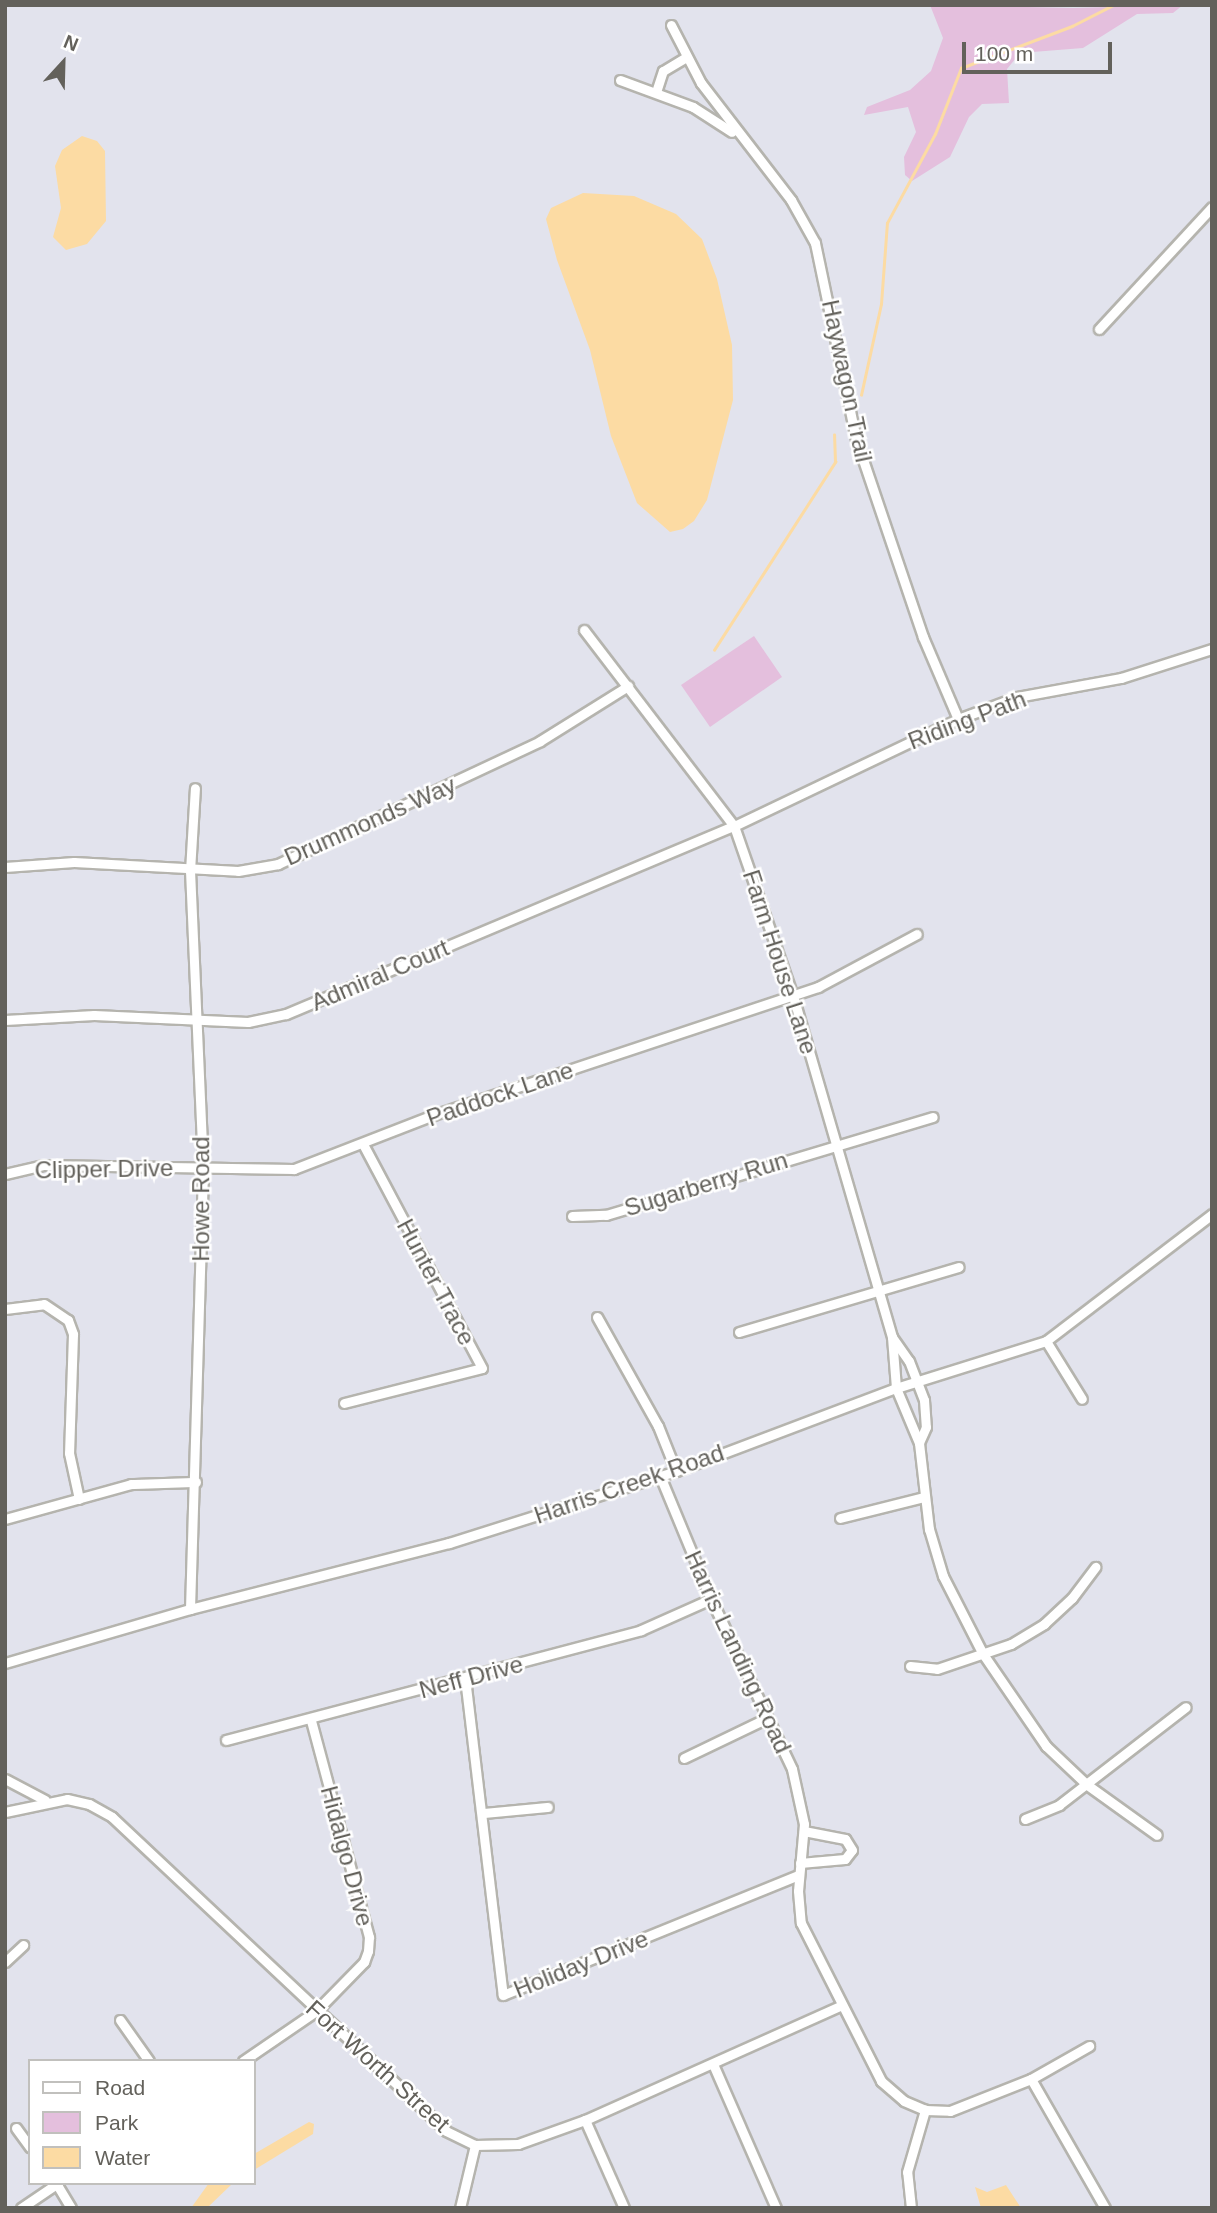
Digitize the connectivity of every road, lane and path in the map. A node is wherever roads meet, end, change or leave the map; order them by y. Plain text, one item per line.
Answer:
1 (671, 25) dead end
2 (686, 57) junction
3 (620, 80) dead end
4 (656, 92) junction
5 (739, 136) junction
6 (1212, 207) edge
7 (1099, 329) dead end
8 (584, 630) dead end
9 (1212, 649) edge
10 (628, 686) junction
11 (958, 719) junction
12 (195, 788) dead end
13 (734, 826) junction
14 (5, 867) edge
15 (190, 871) junction
16 (917, 934) dead end
17 (793, 996) junction
18 (5, 1020) edge
19 (198, 1021) junction
20 (933, 1117) dead end
21 (363, 1144) junction
22 (838, 1144) junction
23 (203, 1168) junction
24 (5, 1174) edge
25 (572, 1216) dead end
26 (1211, 1216) edge
27 (959, 1267) dead end
28 (878, 1291) junction
29 (5, 1309) edge
30 (597, 1317) dead end
31 (739, 1332) dead end
32 (892, 1337) junction
33 (1046, 1341) junction
34 (918, 1381) junction
35 (896, 1388) junction
36 (1082, 1399) dead end
37 (344, 1403) dead end
38 (919, 1443) junction
39 (676, 1471) junction
40 (660, 1476) junction
41 (196, 1482) junction
42 (924, 1497) junction
43 (79, 1499) junction
44 (840, 1518) dead end
45 (5, 1519) edge
46 (1095, 1567) dead end
47 (711, 1599) junction
48 (190, 1609) junction
49 (983, 1654) junction
50 (5, 1663) edge
51 (910, 1666) dead end
52 (465, 1678) junction
53 (1186, 1707) dead end
54 (767, 1718) junction
55 (311, 1720) junction
56 (226, 1740) dead end
57 (684, 1758) dead end
58 (5, 1779) edge
59 (1086, 1784) junction
60 (44, 1800) junction
61 (548, 1807) dead end
62 (5, 1812) edge
63 (483, 1813) junction
64 (1025, 1819) dead end
65 (804, 1831) junction
66 (1157, 1835) dead end
67 (800, 1863) junction
68 (799, 1875) junction
69 (23, 1945) dead end
70 (5, 1962) edge
71 (840, 2006) junction
72 (316, 2011) junction
73 (120, 2020) dead end
74 (1088, 2046) dead end
75 (148, 2059) edge
76 (246, 2059) edge
77 (713, 2064) junction
78 (1031, 2079) junction
79 (925, 2110) junction
80 (585, 2120) junction
81 (16, 2127) dead end
82 (28, 2144) edge
83 (475, 2145) junction
84 (56, 2185) edge
85 (58, 2185) edge
86 (21, 2208) edge
87 (71, 2208) edge
88 (460, 2208) edge
89 (624, 2208) edge
90 (776, 2208) edge
91 (911, 2208) edge
92 (1105, 2208) edge

1 - 2 street, Haywagon Trail
2 - 4 street
2 - 5 street, Haywagon Trail
3 - 4 street, Haywagon Trail
4 - 5 street, Haywagon Trail
5 - 11 street, Haywagon Trail
6 - 7 street
8 - 10 street, Farm House Lane
9 - 11 street, Riding Path
10 - 13 street, Farm House Lane
10 - 15 street, Drummonds Way
11 - 13 street, Riding Path
12 - 15 street, Howe Road
13 - 17 street, Farm House Lane
13 - 19 street, Admiral Court
14 - 15 street, Drummonds Way
15 - 19 street, Howe Road
16 - 17 street, Paddock Lane
17 - 21 street, Paddock Lane
17 - 22 street, Farm House Lane
18 - 19 street, Admiral Court
19 - 23 street, Howe Road
20 - 22 street, Sugarberry Run
21 - 23 street, Paddock Lane
21 - 37 street, Hunter Trace
22 - 25 street, Sugarberry Run
22 - 28 street, Farm House Lane
23 - 24 street, Clipper Drive
23 - 41 street, Howe Road
26 - 33 street, Harris Creek Road
27 - 28 street
28 - 31 street
28 - 32 street, Farm House Lane
29 - 43 street
30 - 39 street
32 - 34 street, Farm House Lane
32 - 35 street, Farm House Lane
33 - 34 street, Harris Creek Road
33 - 36 street
34 - 35 street, Harris Creek Road
34 - 38 street
35 - 38 street, Farm House Lane
35 - 39 street, Harris Creek Road
38 - 42 street
39 - 40 street, Harris Creek Road
40 - 47 street, Harris Landing Road
40 - 48 street, Harris Creek Road
41 - 43 street
41 - 48 street, Howe Road
42 - 44 street
42 - 49 street
43 - 45 street
46 - 49 street
47 - 52 street, Neff Drive
47 - 54 street, Harris Landing Road
48 - 50 street, Harris Creek Road
49 - 51 street
49 - 59 street
52 - 55 street, Neff Drive
52 - 63 street, Holiday Drive
53 - 59 street
54 - 57 street
54 - 65 street, Harris Landing Road
55 - 56 street, Neff Drive
55 - 72 street, Hidalgo Drive
58 - 60 street
59 - 64 street
59 - 66 street
60 - 62 street, Fort Worth Street
60 - 72 street, Fort Worth Street
61 - 63 street
63 - 68 street, Holiday Drive
65 - 67 street, Harris Landing Road
65 - 67 street
67 - 68 street, Harris Landing Road
68 - 71 street, Harris Landing Road
69 - 70 street
71 - 77 street, Fort Worth Street
71 - 79 street, Harris Landing Road
72 - 76 street, Hidalgo Drive
72 - 83 street, Fort Worth Street
73 - 75 street
74 - 78 street
77 - 80 street, Fort Worth Street
77 - 90 street
78 - 79 street
78 - 92 street
79 - 91 street
80 - 83 street, Fort Worth Street
80 - 89 street
81 - 82 street
83 - 88 street
84 - 86 street
85 - 87 street

